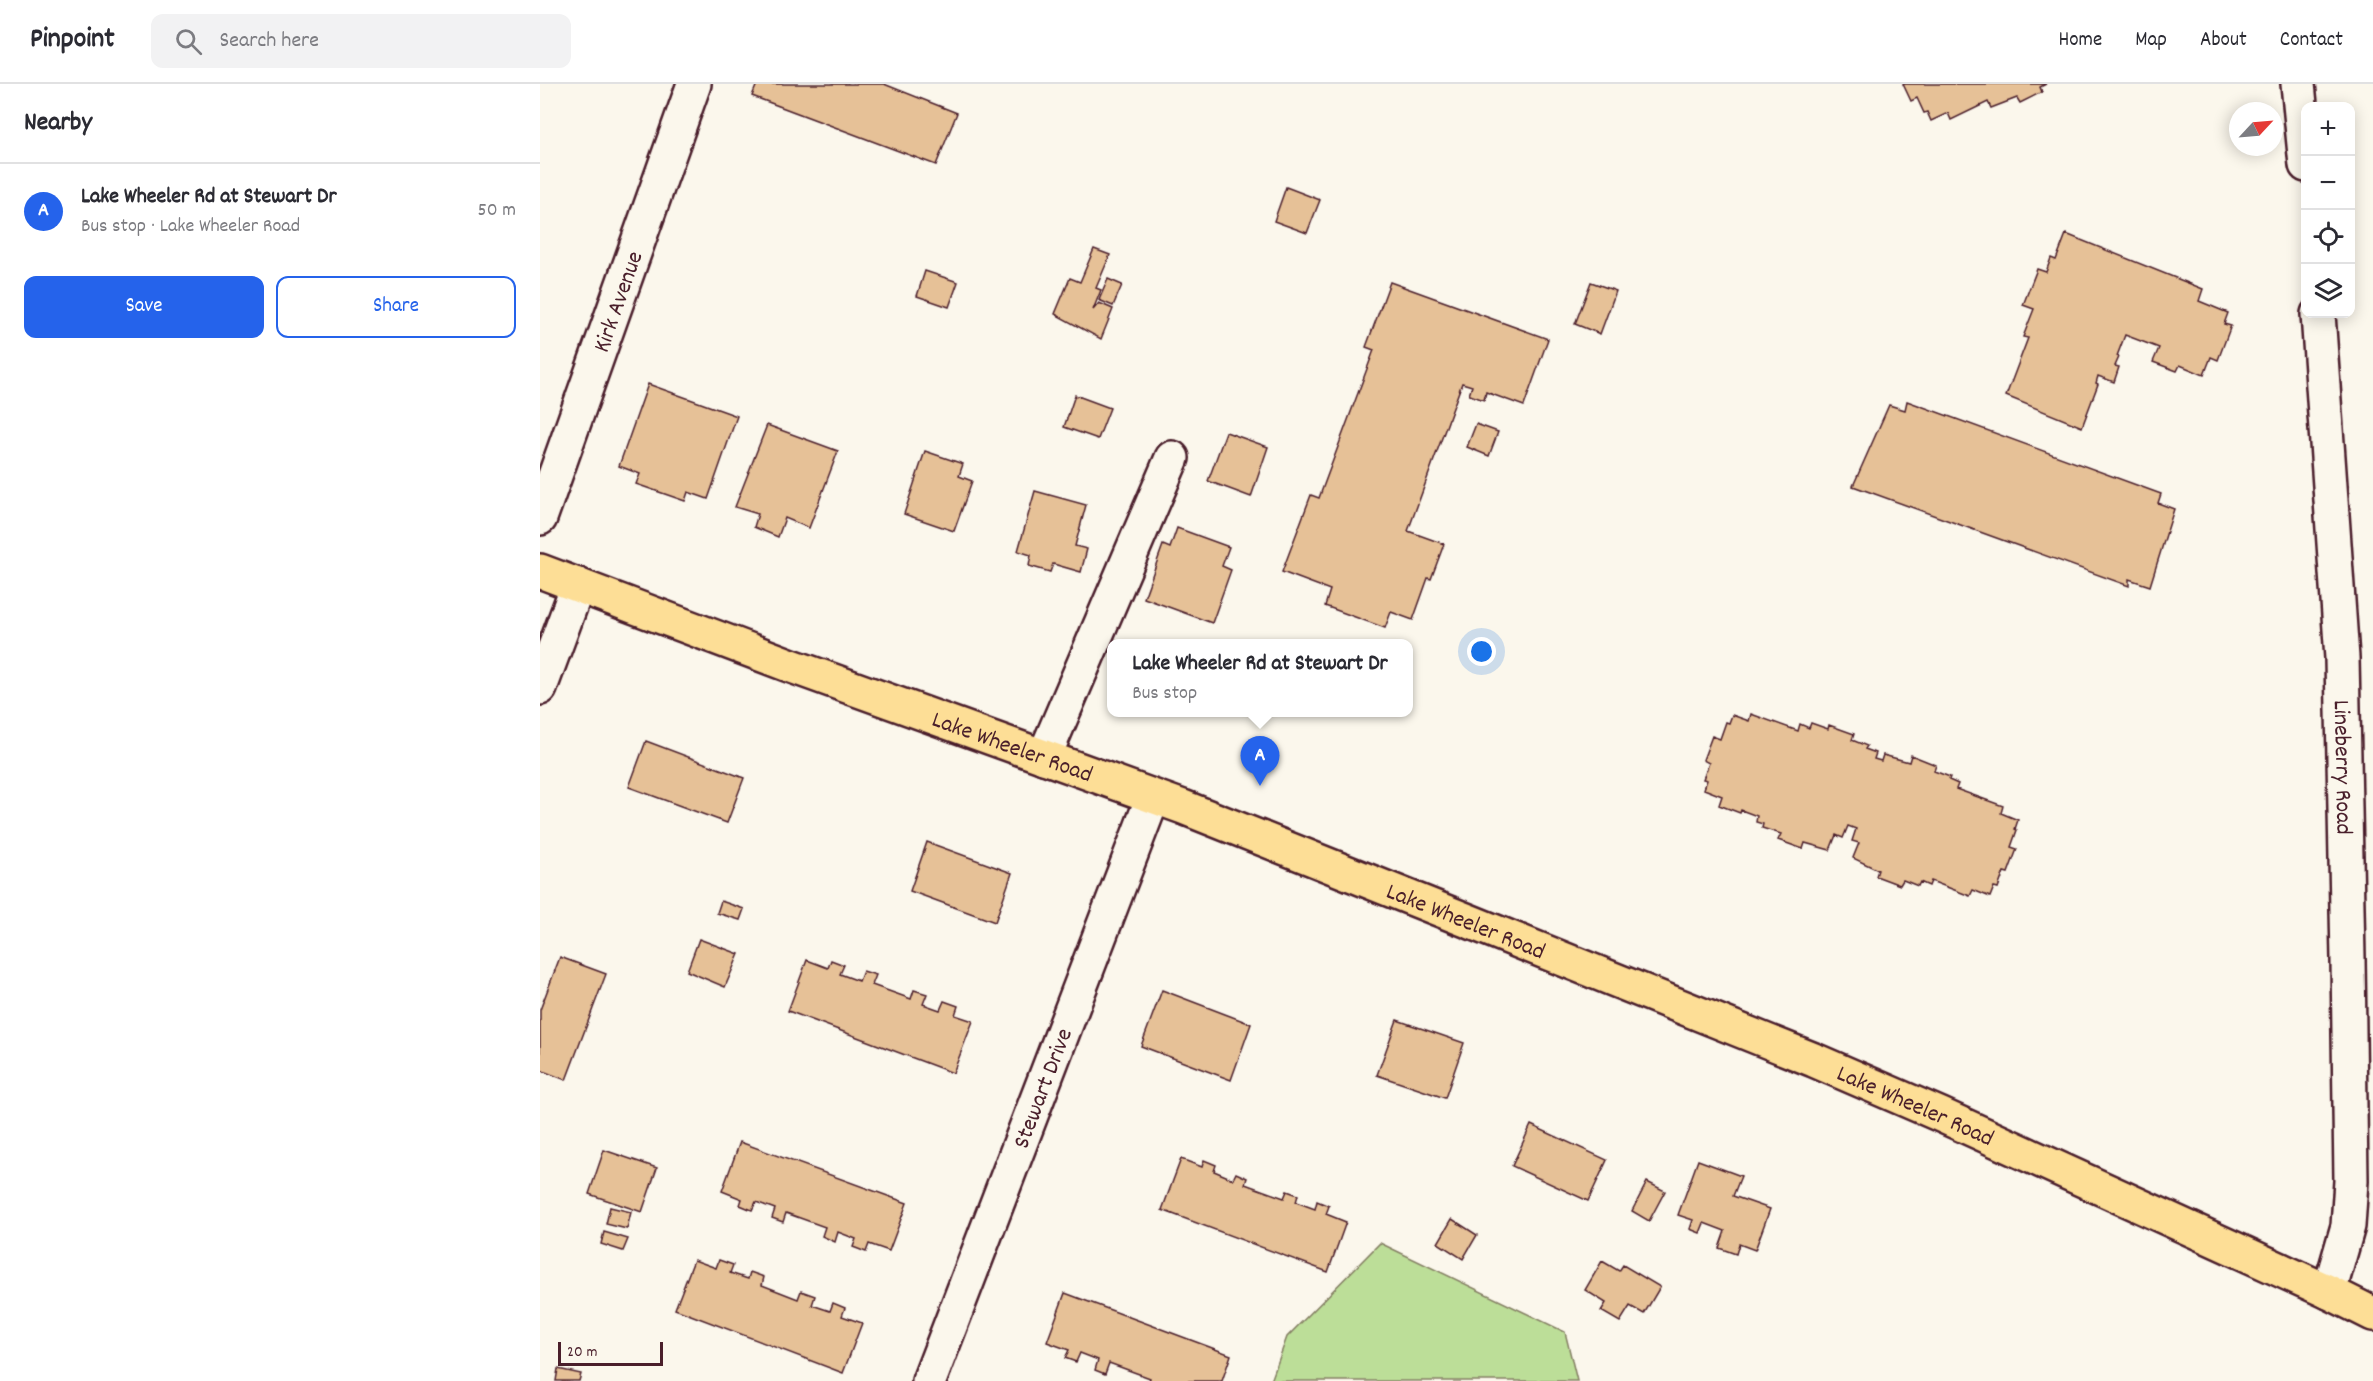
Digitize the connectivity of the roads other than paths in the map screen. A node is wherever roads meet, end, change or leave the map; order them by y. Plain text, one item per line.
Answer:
1 (694, 84) edge
2 (2298, 84) edge
3 (2305, 156) edge
4 (2318, 318) edge
5 (1172, 458) dead end
6 (540, 517) edge
7 (540, 571) edge
8 (578, 585) junction
9 (540, 688) edge
10 (1044, 758) junction
11 (1152, 796) junction
12 (2330, 1292) junction
13 (2373, 1314) edge
14 (929, 1381) edge

1 - 6 street, Kirk Avenue
2 - 3 street
4 - 12 street, Lineberry Road
5 - 10 street
7 - 8 main road, Lake Wheeler Road
8 - 9 street
8 - 10 main road, Lake Wheeler Road
10 - 11 main road, Lake Wheeler Road
11 - 12 main road, Lake Wheeler Road
11 - 14 street, Stewart Drive
12 - 13 main road, Lake Wheeler Road

